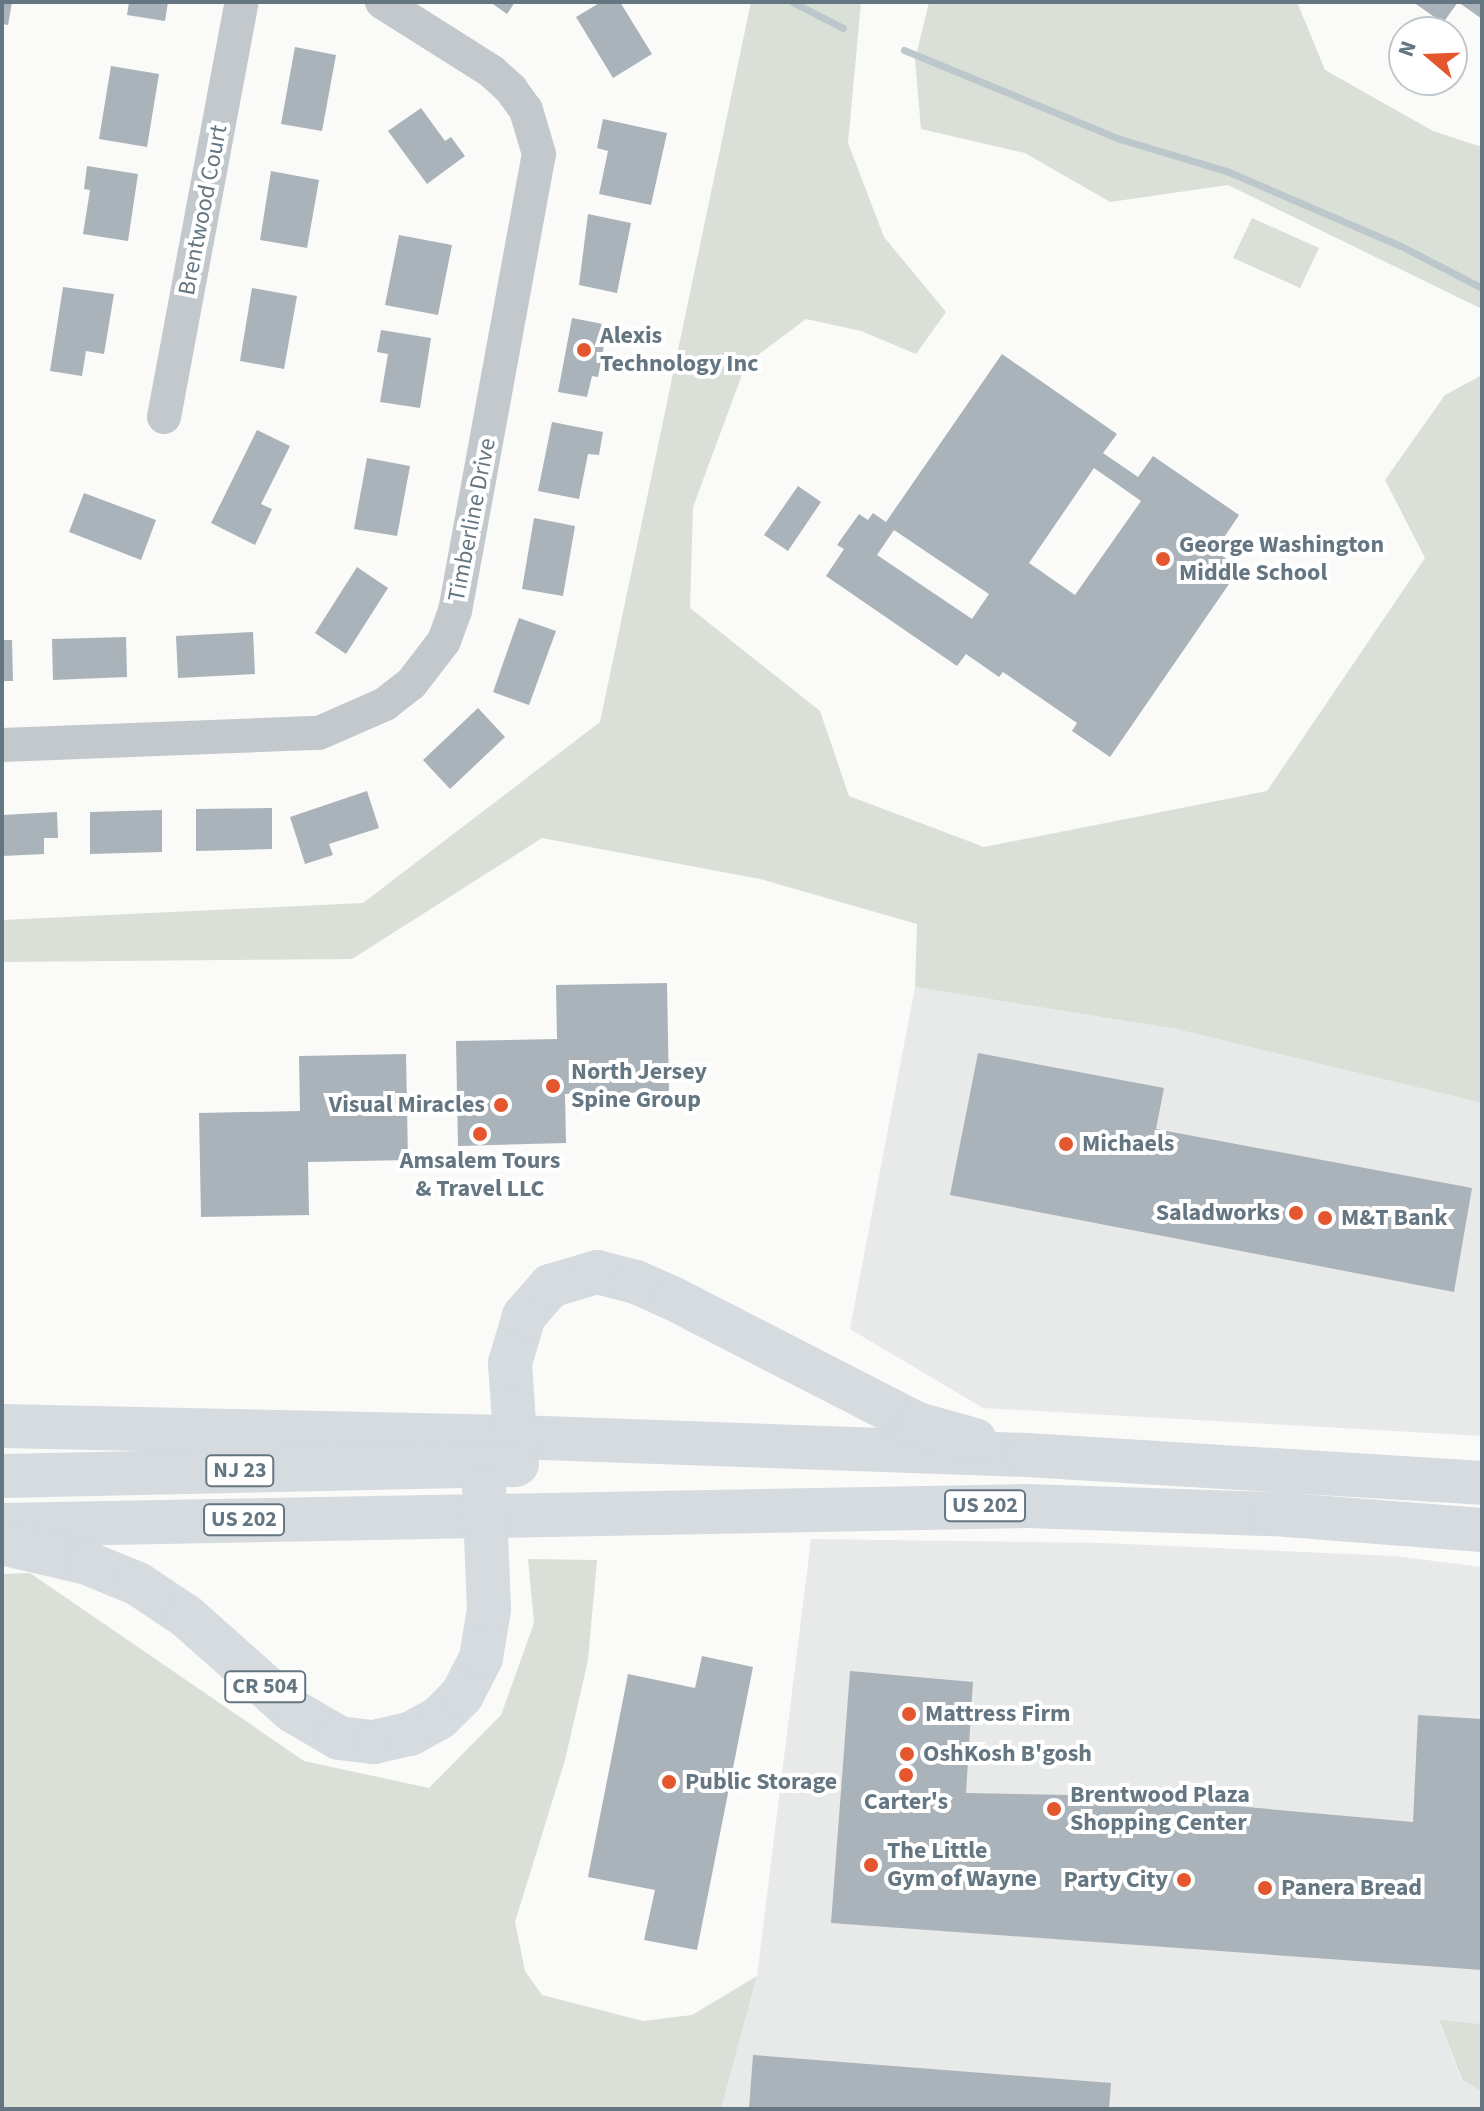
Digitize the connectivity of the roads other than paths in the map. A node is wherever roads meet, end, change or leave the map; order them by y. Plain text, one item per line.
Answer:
1 (242, 2) edge
2 (382, 2) edge
3 (164, 417) dead end
4 (2, 745) edge
5 (2, 1426) edge
6 (881, 1454) joint
7 (1027, 1455) junction
8 (503, 1456) junction
9 (2, 1476) edge
10 (1482, 1483) edge
11 (551, 1513) junction
12 (487, 1515) junction
13 (2, 1525) edge
14 (1482, 1530) edge
15 (2, 1543) edge

1 - 3 street, Brentwood Court
2 - 4 street, Timberline Drive
5 - 8 highway
6 - 7 highway, US 202
6 - 8 highway, NJ 23
7 - 8 highway
7 - 10 highway, US 202
8 - 9 highway, NJ 23
8 - 11 highway
8 - 12 highway, CR 504
11 - 12 highway, US 202
11 - 14 highway, US 202
12 - 13 highway, US 202
12 - 15 highway, CR 504

